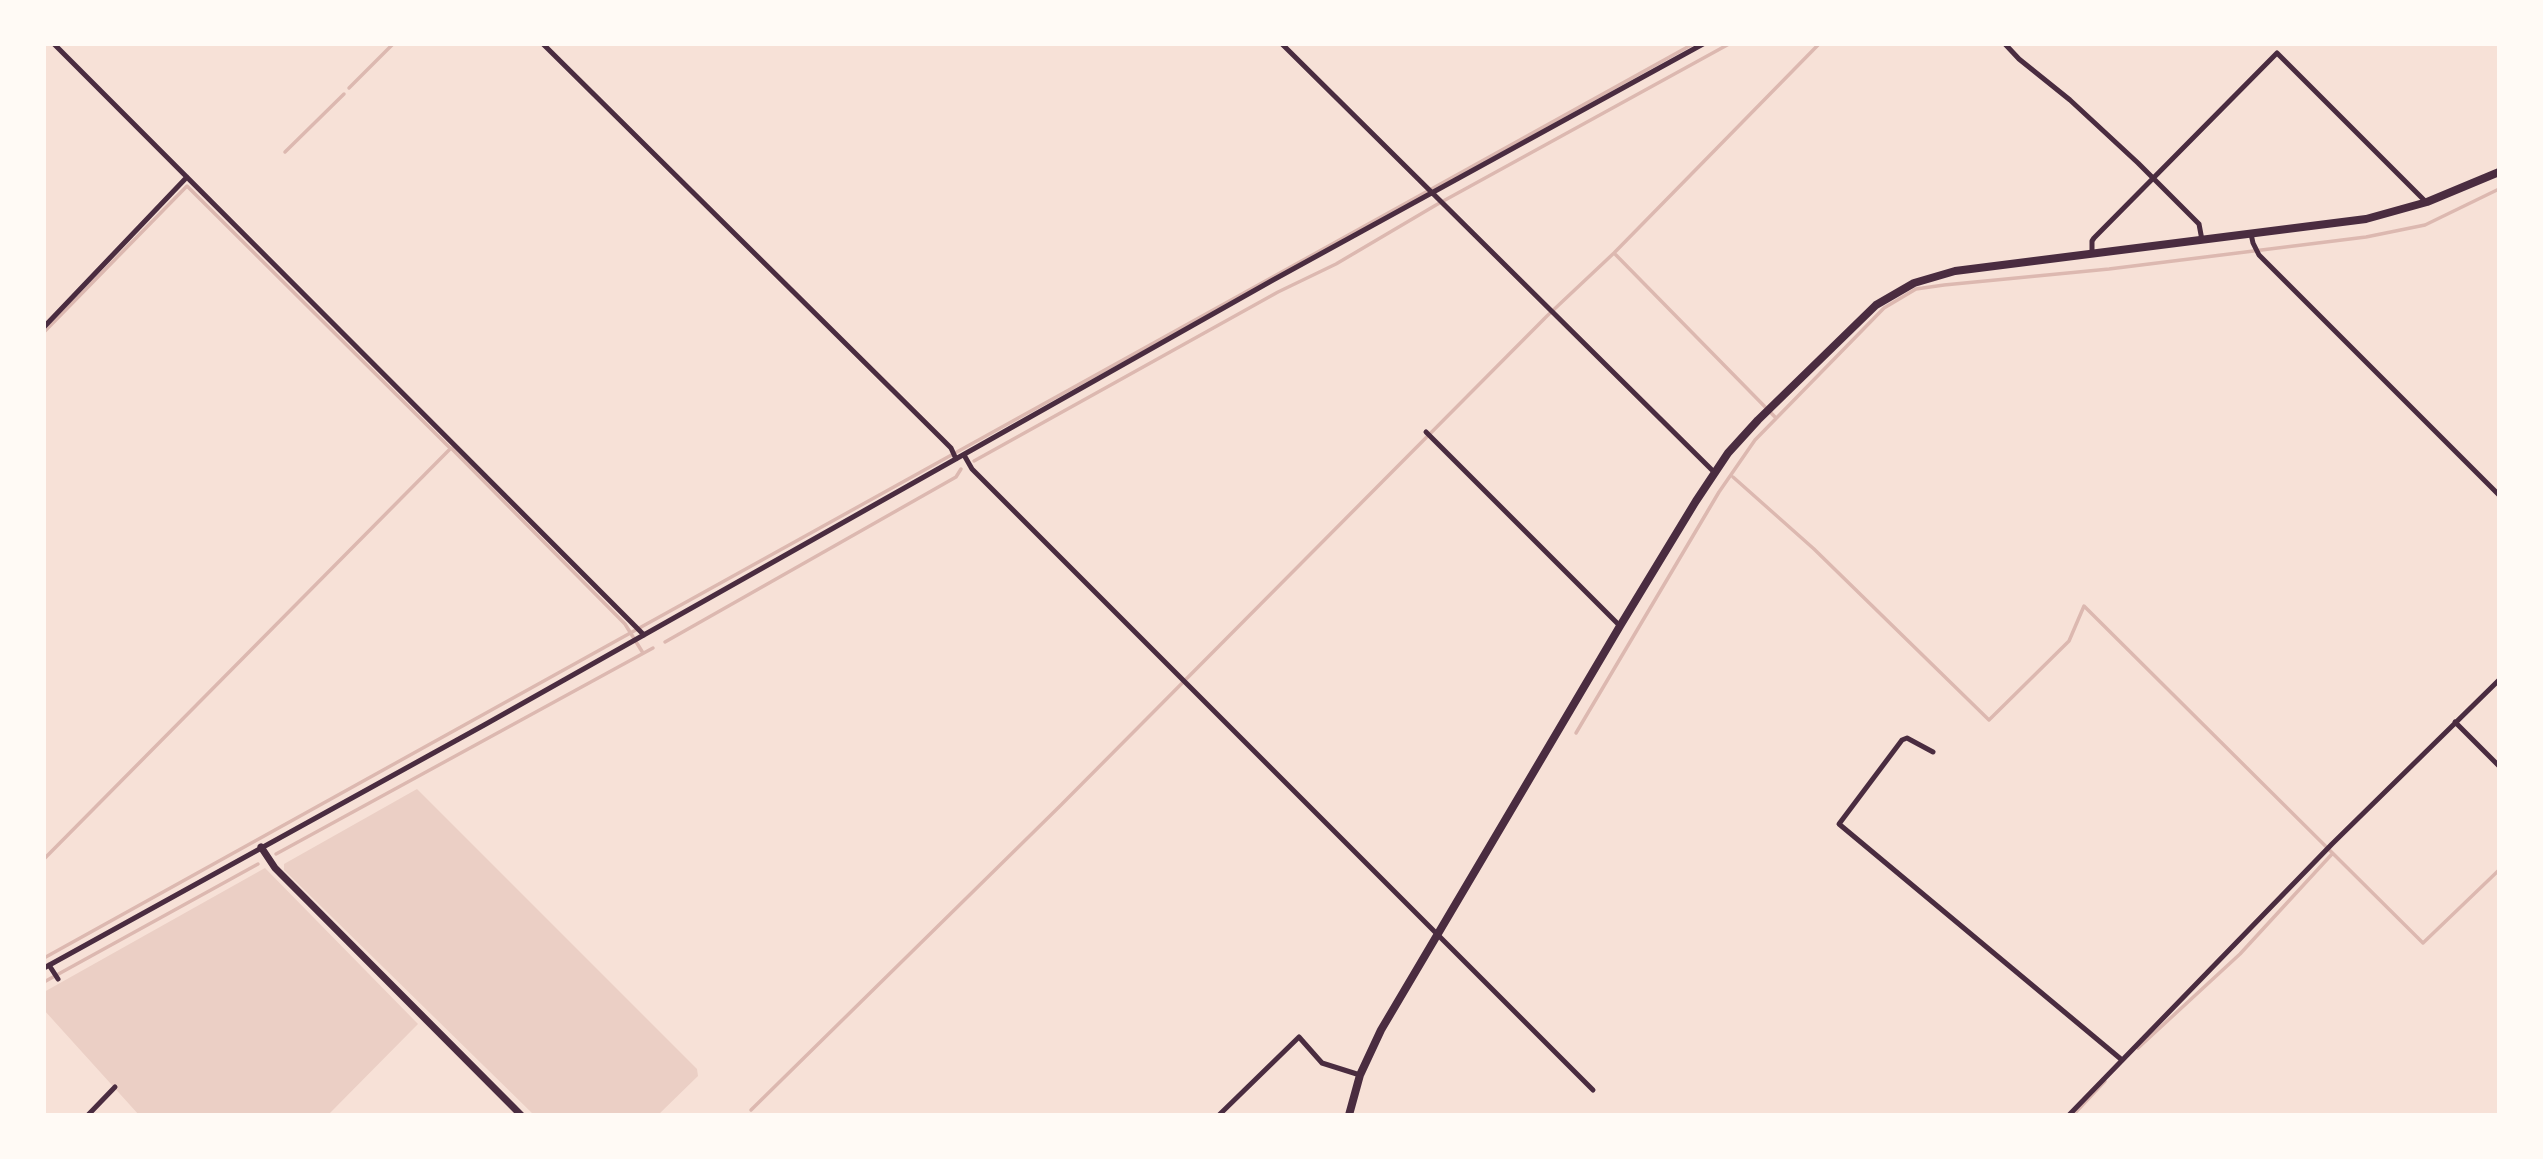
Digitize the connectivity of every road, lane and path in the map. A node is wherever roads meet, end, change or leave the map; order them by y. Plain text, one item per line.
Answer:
1 (54, 44) edge
2 (543, 44) edge
3 (1282, 44) edge
4 (1703, 44) edge
5 (2005, 44) edge
6 (2499, 172) edge
7 (187, 177) junction
8 (2152, 178) junction
9 (1432, 193) junction
10 (2427, 202) junction
11 (2251, 234) junction
12 (2202, 240) junction
13 (2092, 253) junction
14 (44, 327) edge
15 (1426, 432) dead end
16 (964, 455) junction
17 (956, 459) junction
18 (1714, 472) junction
19 (2499, 495) edge
20 (1620, 626) junction
21 (644, 635) junction
22 (2499, 680) edge
23 (2455, 722) junction
24 (1933, 752) dead end
25 (2499, 766) edge
26 (261, 847) junction
27 (1438, 934) junction
28 (47, 966) edge
29 (58, 979) dead end
30 (2122, 1060) junction
31 (1360, 1074) junction
32 (115, 1087) dead end
33 (1593, 1090) dead end
34 (88, 1115) edge
35 (521, 1115) edge
36 (1219, 1115) edge
37 (1349, 1115) edge
38 (2069, 1115) edge

1 - 7 street
2 - 17 street
3 - 9 street
4 - 9 street
5 - 8 street
6 - 10 main road
7 - 14 street
7 - 21 street
8 - 10 street
8 - 12 street
8 - 13 street
9 - 16 street
9 - 18 street
10 - 11 main road
11 - 12 main road
11 - 19 street
12 - 13 main road
13 - 18 main road
15 - 20 street
16 - 17 street
16 - 27 street
17 - 21 street
18 - 20 main road
20 - 27 main road
21 - 26 street
22 - 23 street
23 - 25 street
23 - 30 street
24 - 30 street
26 - 28 street
26 - 35 street
27 - 31 main road
27 - 33 street
28 - 29 street
30 - 38 street
31 - 36 street
31 - 37 main road
32 - 34 street

